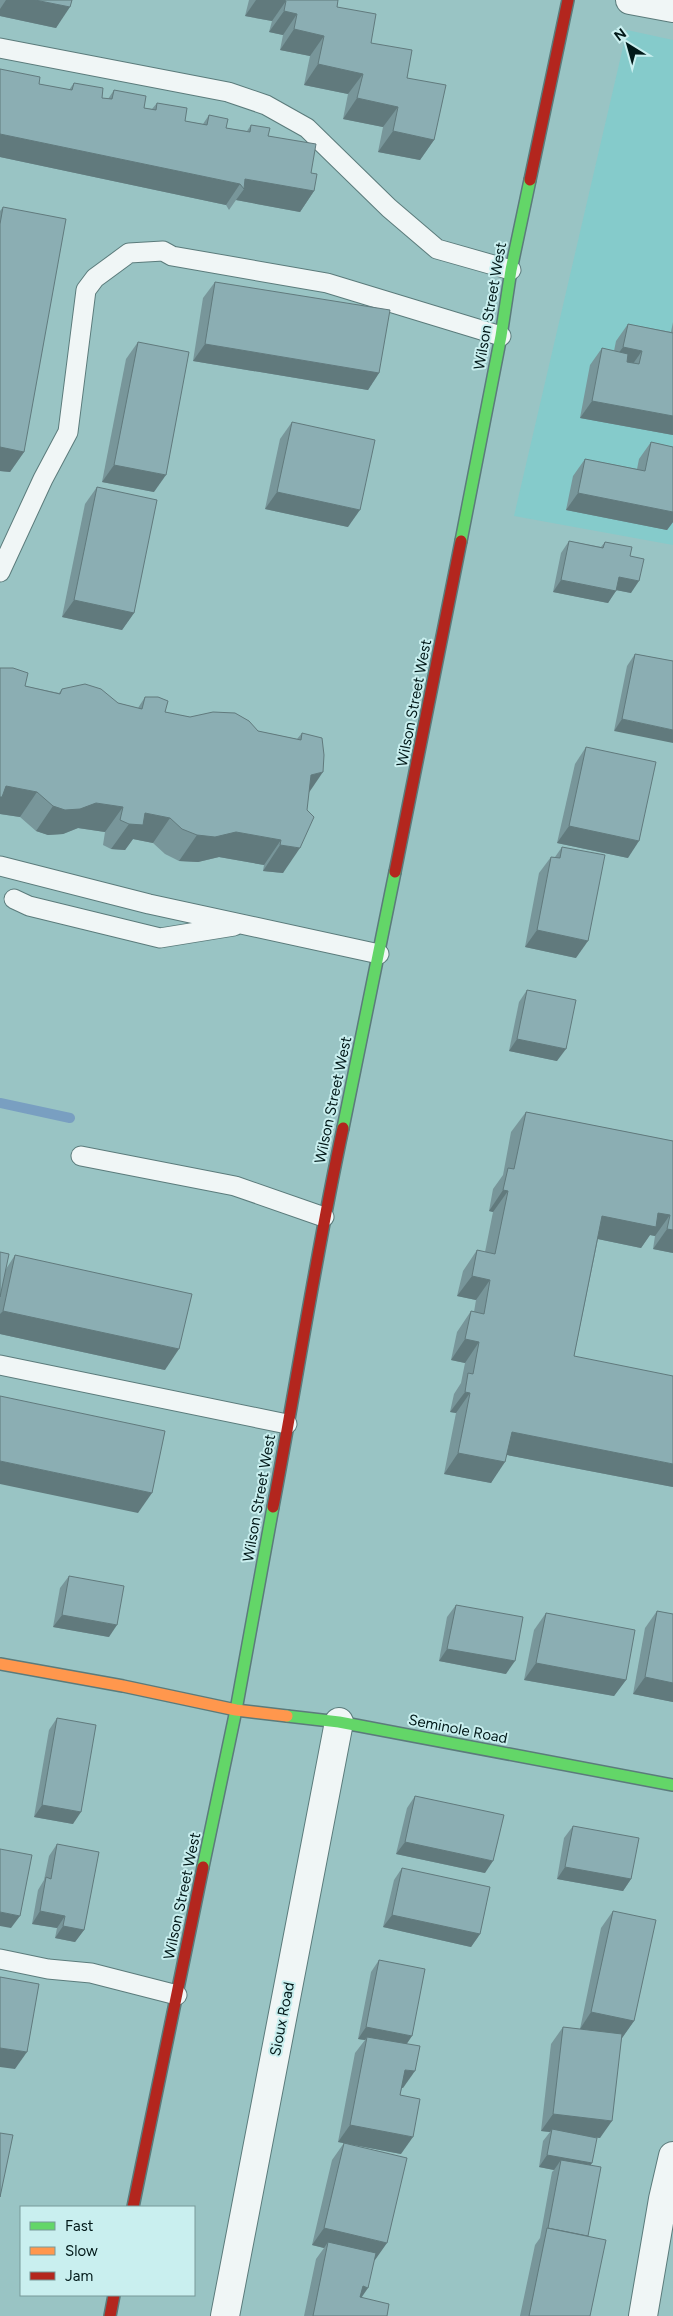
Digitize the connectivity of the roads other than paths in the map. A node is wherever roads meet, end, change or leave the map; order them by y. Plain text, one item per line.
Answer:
1 (568, 0) edge
2 (630, 0) edge
3 (673, 8) edge
4 (0, 48) edge
5 (511, 270) junction
6 (501, 336) junction
7 (0, 572) edge
8 (0, 866) edge
9 (14, 899) dead end
10 (245, 925) junction
11 (379, 954) junction
12 (81, 1156) dead end
13 (324, 1218) junction
14 (0, 1365) edge
15 (287, 1424) junction
16 (0, 1664) edge
17 (236, 1710) junction
18 (339, 1722) junction
19 (673, 1785) edge
20 (0, 1960) edge
21 (177, 1994) junction
22 (673, 2156) edge
23 (668, 2203) edge
24 (132, 2206) edge
25 (114, 2296) edge
26 (110, 2316) edge
27 (225, 2316) edge
28 (643, 2316) edge

1 - 5 main road, Wilson Street West
2 - 3 street
4 - 5 lane
5 - 6 main road, Wilson Street West
6 - 7 lane
6 - 11 main road, Wilson Street West
8 - 10 lane
9 - 10 lane
10 - 11 lane
11 - 13 main road, Wilson Street West
12 - 13 lane
13 - 15 main road, Wilson Street West
14 - 15 lane
15 - 17 main road, Wilson Street West
16 - 17 main road, Seminole Road
17 - 18 main road, Seminole Road
17 - 21 main road, Wilson Street West
18 - 19 main road, Seminole Road
18 - 27 street, Sioux Road
20 - 21 lane
21 - 24 main road, Wilson Street West
22 - 23 street
23 - 28 street
25 - 26 main road

